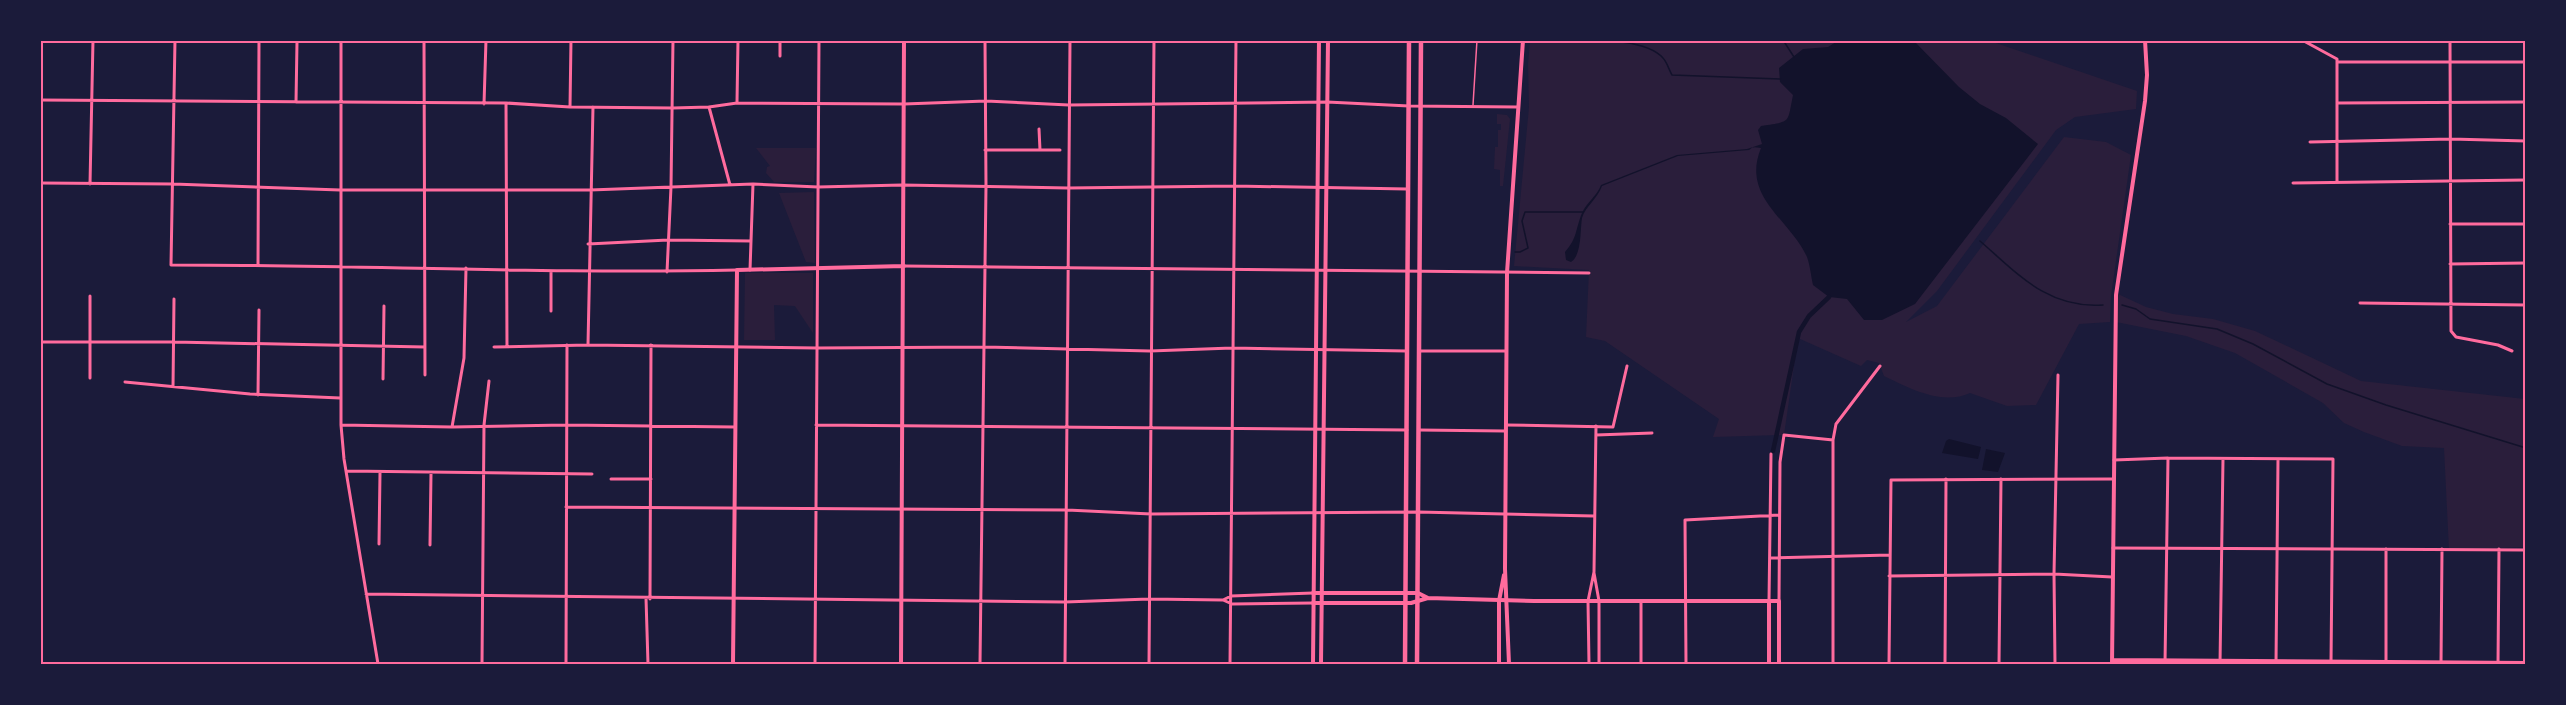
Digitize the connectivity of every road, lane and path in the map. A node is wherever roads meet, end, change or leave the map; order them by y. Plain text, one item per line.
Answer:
1 (93, 40) edge
2 (175, 40) edge
3 (259, 40) edge
4 (341, 40) edge
5 (424, 40) edge
6 (486, 40) edge
7 (571, 40) edge
8 (673, 40) edge
9 (738, 40) edge
10 (780, 40) edge
11 (819, 40) edge
12 (904, 40) edge
13 (985, 40) edge
14 (1070, 40) edge
15 (1154, 40) edge
16 (1236, 40) edge
17 (1319, 40) edge
18 (1328, 40) edge
19 (1409, 40) edge
20 (1421, 40) edge
21 (1477, 40) edge
22 (1523, 40) edge
23 (2145, 40) edge
24 (2302, 40) edge
25 (2450, 40) edge
26 (297, 42) edge
27 (780, 56) dead end
28 (2338, 62) junction
29 (2451, 62) junction
30 (2526, 62) edge
31 (40, 100) edge
32 (92, 101) junction
33 (2450, 101) junction
34 (174, 102) junction
35 (258, 102) junction
36 (296, 102) junction
37 (342, 102) junction
38 (819, 102) junction
39 (986, 102) junction
40 (1327, 102) junction
41 (2526, 102) edge
42 (424, 103) junction
43 (506, 103) junction
44 (737, 103) junction
45 (1155, 103) junction
46 (1236, 103) junction
47 (1318, 103) junction
48 (2338, 103) junction
49 (484, 104) junction
50 (903, 104) junction
51 (1068, 105) junction
52 (1408, 106) junction
53 (1421, 106) junction
54 (570, 107) junction
55 (592, 107) junction
56 (709, 107) junction
57 (1473, 107) junction
58 (1518, 107) junction
59 (673, 108) junction
60 (1040, 129) dead end
61 (2451, 139) junction
62 (2526, 141) edge
63 (2310, 142) dead end
64 (2337, 142) junction
65 (985, 150) junction
66 (1040, 150) junction
67 (1060, 150) dead end
68 (2526, 180) edge
69 (2450, 181) junction
70 (2337, 182) junction
71 (40, 183) edge
72 (2293, 183) dead end
73 (90, 184) junction
74 (173, 184) junction
75 (753, 184) junction
76 (902, 184) junction
77 (730, 185) junction
78 (986, 186) junction
79 (1234, 186) junction
80 (258, 187) junction
81 (671, 187) junction
82 (505, 188) junction
83 (818, 188) junction
84 (1068, 188) junction
85 (1154, 188) junction
86 (1317, 188) junction
87 (1328, 188) junction
88 (424, 189) junction
89 (1407, 189) junction
90 (340, 190) junction
91 (590, 190) junction
92 (2450, 224) junction
93 (2526, 225) edge
94 (668, 240) junction
95 (751, 241) junction
96 (588, 244) junction
97 (2526, 263) edge
98 (2450, 264) junction
99 (258, 265) junction
100 (340, 265) junction
101 (903, 266) junction
102 (985, 267) junction
103 (424, 268) junction
104 (466, 268) junction
105 (1068, 268) junction
106 (1152, 268) junction
107 (1235, 268) junction
108 (506, 269) junction
109 (818, 269) junction
110 (1315, 269) junction
111 (1326, 269) junction
112 (551, 270) junction
113 (588, 270) junction
114 (736, 270) junction
115 (750, 270) junction
116 (1408, 271) junction
117 (667, 272) junction
118 (1419, 272) junction
119 (1507, 273) junction
120 (1589, 273) dead end
121 (90, 296) dead end
122 (174, 299) dead end
123 (2360, 303) dead end
124 (2450, 304) junction
125 (2526, 305) edge
126 (384, 306) dead end
127 (259, 310) dead end
128 (551, 311) dead end
129 (40, 342) edge
130 (92, 342) junction
131 (174, 342) junction
132 (259, 343) junction
133 (340, 344) junction
134 (567, 345) junction
135 (588, 345) junction
136 (651, 345) junction
137 (903, 346) junction
138 (383, 347) junction
139 (425, 347) junction
140 (494, 347) dead end
141 (507, 347) junction
142 (736, 347) junction
143 (984, 347) junction
144 (817, 348) junction
145 (1232, 348) junction
146 (1315, 349) junction
147 (1068, 350) junction
148 (1325, 350) junction
149 (1150, 351) junction
150 (1408, 351) junction
151 (1419, 351) junction
152 (1506, 351) junction
153 (2512, 351) dead end
154 (1627, 366) dead end
155 (1880, 366) dead end
156 (425, 375) dead end
157 (2058, 375) dead end
158 (90, 378) dead end
159 (383, 378) dead end
160 (489, 381) dead end
161 (126, 382) dead end
162 (173, 387) junction
163 (258, 395) junction
164 (340, 398) junction
165 (341, 425) junction
166 (484, 425) junction
167 (566, 425) junction
168 (816, 425) junction
169 (902, 425) junction
170 (1506, 425) junction
171 (1596, 426) junction
172 (452, 427) junction
173 (651, 427) junction
174 (735, 427) junction
175 (984, 427) junction
176 (1068, 427) junction
177 (1151, 429) junction
178 (1316, 429) junction
179 (1324, 429) junction
180 (1233, 430) junction
181 (1407, 430) junction
182 (1419, 430) junction
183 (1505, 431) junction
184 (1652, 433) dead end
185 (1596, 435) junction
186 (1833, 440) junction
187 (1771, 454) dead end
188 (2168, 458) junction
189 (2223, 459) junction
190 (2278, 459) junction
191 (2112, 460) junction
192 (1780, 462) junction
193 (1770, 469) junction
194 (346, 471) junction
195 (380, 473) junction
196 (483, 473) junction
197 (431, 474) junction
198 (566, 474) junction
199 (592, 474) dead end
200 (1946, 478) junction
201 (611, 479) dead end
202 (651, 479) junction
203 (2001, 479) junction
204 (2112, 479) junction
205 (2056, 480) junction
206 (566, 507) junction
207 (651, 507) junction
208 (736, 509) junction
209 (815, 509) junction
210 (983, 509) junction
211 (902, 510) junction
212 (1067, 510) junction
213 (1314, 512) junction
214 (1322, 512) junction
215 (1406, 512) junction
216 (1418, 512) junction
217 (1232, 513) junction
218 (1505, 513) junction
219 (1151, 514) junction
220 (1771, 515) junction
221 (1779, 515) junction
222 (1594, 516) junction
223 (379, 544) dead end
224 (430, 545) dead end
225 (2112, 548) junction
226 (2166, 548) junction
227 (2221, 549) junction
228 (2277, 549) junction
229 (2331, 549) junction
230 (2386, 549) junction
231 (2442, 549) junction
232 (2499, 549) junction
233 (2526, 549) edge
234 (1890, 555) junction
235 (1834, 557) junction
236 (1770, 558) junction
237 (1780, 558) junction
238 (1505, 568) junction
239 (1594, 572) junction
240 (2054, 574) junction
241 (2000, 575) junction
242 (1889, 576) junction
243 (1946, 577) junction
244 (2112, 577) junction
245 (1313, 593) junction
246 (1364, 593) junction
247 (1405, 593) junction
248 (1418, 593) junction
249 (366, 594) junction
250 (1322, 594) junction
251 (483, 595) junction
252 (566, 596) junction
253 (1231, 596) junction
254 (733, 597) junction
255 (648, 598) junction
256 (814, 598) junction
257 (1149, 598) junction
258 (1428, 598) junction
259 (900, 599) junction
260 (981, 599) junction
261 (1223, 600) junction
262 (1499, 601) junction
263 (1508, 601) junction
264 (1588, 601) junction
265 (1599, 601) junction
266 (1641, 601) junction
267 (1769, 601) junction
268 (1779, 601) junction
269 (1065, 602) junction
270 (1418, 602) junction
271 (1687, 602) junction
272 (1313, 603) junction
273 (1322, 603) junction
274 (1364, 603) junction
275 (1405, 603) junction
276 (1232, 604) junction
277 (2112, 662) edge
278 (2165, 663) edge
279 (2220, 663) edge
280 (2276, 663) edge
281 (2331, 663) edge
282 (2386, 663) edge
283 (2526, 663) edge
284 (378, 664) edge
285 (482, 664) edge
286 (566, 664) edge
287 (648, 664) edge
288 (733, 664) edge
289 (815, 664) edge
290 (901, 664) edge
291 (980, 664) edge
292 (1065, 664) edge
293 (1149, 664) edge
294 (1230, 664) edge
295 (1313, 664) edge
296 (1321, 664) edge
297 (1405, 664) edge
298 (1417, 664) edge
299 (1499, 664) edge
300 (1509, 664) edge
301 (1589, 664) edge
302 (1599, 664) edge
303 (1641, 664) edge
304 (1686, 664) edge
305 (1769, 664) edge
306 (1779, 664) edge
307 (1833, 664) edge
308 (1889, 664) edge
309 (1945, 664) edge
310 (1999, 664) edge
311 (2055, 664) edge
312 (2441, 664) edge
313 (2498, 664) edge

1 - 32 street
2 - 34 street
3 - 35 street
4 - 37 street
5 - 42 street
6 - 49 street
7 - 54 street
8 - 59 street
9 - 44 street
10 - 27 street
11 - 38 street
12 - 50 street
13 - 39 street
14 - 51 street
15 - 45 street
16 - 46 street
17 - 47 street
18 - 40 street
19 - 52 main road
20 - 53 main road
21 - 57 lane
22 - 58 street
23 - 191 street
24 - 28 street
25 - 29 street
26 - 36 street
28 - 29 street
28 - 48 street
29 - 30 street
29 - 33 street
31 - 32 street
32 - 34 street
32 - 73 street
33 - 41 street
33 - 48 street
33 - 61 street
34 - 35 street
34 - 74 street
35 - 36 street
35 - 80 street
36 - 37 street
37 - 42 street
37 - 90 street
38 - 44 street
38 - 50 street
38 - 83 street
39 - 50 street
39 - 51 street
39 - 65 street
40 - 47 street
40 - 52 street
40 - 87 street
42 - 49 street
42 - 88 street
43 - 49 street
43 - 54 street
43 - 82 street
44 - 56 street
45 - 46 street
45 - 51 street
45 - 85 street
46 - 47 street
46 - 79 street
47 - 86 street
48 - 64 street
50 - 76 street
51 - 84 street
52 - 53 street
52 - 89 main road
53 - 57 street
53 - 118 main road
54 - 55 street
55 - 59 street
55 - 91 street
56 - 59 street
56 - 77 street
57 - 58 street
58 - 119 street
59 - 81 street
60 - 66 street
61 - 62 street
61 - 64 street
61 - 69 street
63 - 64 street
64 - 70 street
65 - 66 street
65 - 78 street
66 - 67 street
68 - 69 street
69 - 70 street
69 - 92 street
70 - 72 street
71 - 73 street
73 - 74 street
74 - 80 street
74 - 99 street
75 - 77 street
75 - 83 street
75 - 95 street
76 - 78 street
76 - 83 street
76 - 101 street
77 - 81 street
78 - 84 street
78 - 102 street
79 - 85 street
79 - 86 street
79 - 107 street
80 - 90 street
80 - 99 street
81 - 91 street
81 - 94 street
82 - 88 street
82 - 91 street
82 - 108 street
83 - 109 street
84 - 85 street
84 - 105 street
85 - 106 street
86 - 87 street
86 - 110 street
87 - 89 street
87 - 111 street
88 - 90 street
88 - 103 street
89 - 116 main road
90 - 100 street
91 - 96 street
92 - 93 street
92 - 98 street
94 - 95 street
94 - 96 street
94 - 117 street
95 - 115 street
96 - 113 street
97 - 98 street
98 - 124 street
99 - 100 street
100 - 103 street
100 - 133 street
101 - 102 street
101 - 109 street
101 - 137 street
102 - 105 street
102 - 143 street
103 - 104 street
103 - 139 street
104 - 108 street
104 - 172 street
105 - 106 street
105 - 147 street
106 - 107 street
106 - 149 street
107 - 110 street
107 - 145 street
108 - 112 street
108 - 141 street
109 - 115 street
109 - 144 street
110 - 111 street
110 - 146 street
111 - 116 street
111 - 148 street
112 - 113 street
112 - 128 street
113 - 117 street
113 - 135 street
114 - 115 street
114 - 117 street
114 - 142 street
116 - 118 street
116 - 150 main road
118 - 119 street
118 - 151 main road
119 - 120 street
119 - 152 street
121 - 130 street
122 - 131 street
123 - 124 street
124 - 125 street
124 - 153 street
126 - 138 street
127 - 132 street
129 - 130 street
130 - 131 street
130 - 158 street
131 - 132 street
131 - 162 street
132 - 133 street
132 - 163 street
133 - 138 street
133 - 164 street
134 - 135 street
134 - 141 street
134 - 167 street
135 - 136 street
136 - 142 street
136 - 173 street
137 - 143 street
137 - 144 street
137 - 169 street
138 - 139 street
138 - 159 street
139 - 156 street
140 - 141 street
142 - 144 street
142 - 174 street
143 - 147 street
143 - 175 street
144 - 168 street
145 - 146 street
145 - 149 street
145 - 180 street
146 - 148 street
146 - 178 street
147 - 149 street
147 - 176 street
148 - 150 street
148 - 179 street
149 - 177 street
150 - 151 main road
150 - 181 main road
151 - 152 street
151 - 182 main road
152 - 170 street
154 - 171 street
155 - 186 street
157 - 205 street
160 - 166 street
161 - 162 street
162 - 163 street
163 - 164 street
164 - 165 street
165 - 172 street
165 - 194 street
166 - 167 street
166 - 172 street
166 - 196 street
167 - 173 street
167 - 198 street
168 - 169 street
168 - 209 street
169 - 175 street
169 - 211 street
170 - 171 street
170 - 183 street
171 - 185 street
173 - 174 street
173 - 202 street
174 - 208 street
175 - 176 street
175 - 210 street
176 - 177 street
176 - 212 street
177 - 180 street
177 - 219 street
178 - 179 street
178 - 180 street
178 - 213 street
179 - 181 street
179 - 214 street
180 - 217 street
181 - 182 main road
181 - 215 main road
182 - 183 street
182 - 216 main road
183 - 218 street
184 - 185 street
185 - 222 street
186 - 192 street
186 - 235 street
187 - 193 street
188 - 189 street
188 - 191 street
188 - 226 street
189 - 190 street
189 - 227 street
190 - 228 street
190 - 229 street
191 - 204 street
192 - 193 street
192 - 221 street
193 - 220 street
194 - 195 street
194 - 249 street
195 - 197 street
195 - 223 street
196 - 197 street
196 - 198 street
196 - 251 street
197 - 224 street
198 - 199 street
198 - 206 street
200 - 203 street
200 - 234 street
200 - 243 street
201 - 202 street
202 - 207 street
203 - 205 street
203 - 241 street
204 - 205 street
204 - 225 street
205 - 240 street
206 - 207 street
206 - 252 street
207 - 208 street
207 - 255 street
208 - 209 street
208 - 254 street
209 - 211 street
209 - 256 street
210 - 211 street
210 - 212 street
210 - 260 street
211 - 259 street
212 - 219 street
212 - 269 street
213 - 214 street
213 - 217 street
213 - 245 street
214 - 215 street
214 - 250 street
215 - 216 street
215 - 247 main road
216 - 218 street
216 - 248 main road
217 - 219 street
217 - 253 street
218 - 222 street
218 - 238 street
219 - 257 street
220 - 221 street
220 - 236 street
220 - 271 street
221 - 237 street
222 - 239 street
225 - 226 street
225 - 244 street
226 - 227 street
226 - 278 street
227 - 228 street
227 - 279 street
228 - 229 street
228 - 280 street
229 - 230 street
229 - 281 street
230 - 231 street
230 - 282 street
231 - 232 street
231 - 312 street
232 - 233 street
232 - 313 street
234 - 235 street
234 - 242 street
235 - 237 street
235 - 307 street
236 - 237 street
236 - 267 street
237 - 268 street
238 - 262 street
238 - 263 street
239 - 264 street
239 - 265 street
240 - 241 street
240 - 244 street
240 - 311 street
241 - 243 street
241 - 310 street
242 - 243 street
242 - 308 street
243 - 309 street
244 - 277 street
245 - 250 street
245 - 253 street
245 - 272 street
246 - 247 street
246 - 250 street
246 - 274 street
247 - 248 street
247 - 275 main road
248 - 258 street
248 - 270 main road
249 - 251 street
249 - 284 street
250 - 273 street
251 - 252 street
251 - 285 street
252 - 255 street
252 - 286 street
253 - 261 street
253 - 276 street
254 - 255 street
254 - 256 street
254 - 288 street
255 - 287 street
256 - 259 street
256 - 289 street
257 - 261 street
257 - 269 street
257 - 293 street
258 - 262 street
258 - 270 street
259 - 260 street
259 - 290 street
260 - 269 street
260 - 291 street
261 - 276 street
262 - 263 street
262 - 299 street
263 - 264 street
263 - 300 street
264 - 265 street
264 - 301 street
265 - 266 street
265 - 302 street
266 - 271 street
266 - 303 street
267 - 268 street
267 - 271 street
267 - 305 street
268 - 306 street
269 - 292 street
270 - 275 street
270 - 298 main road
271 - 304 street
272 - 273 street
272 - 276 street
272 - 295 street
273 - 274 street
273 - 296 street
274 - 275 street
275 - 297 main road
276 - 294 street
277 - 278 street
278 - 279 street
279 - 280 street
280 - 281 street
281 - 282 street
282 - 312 street
283 - 313 street
312 - 313 street

